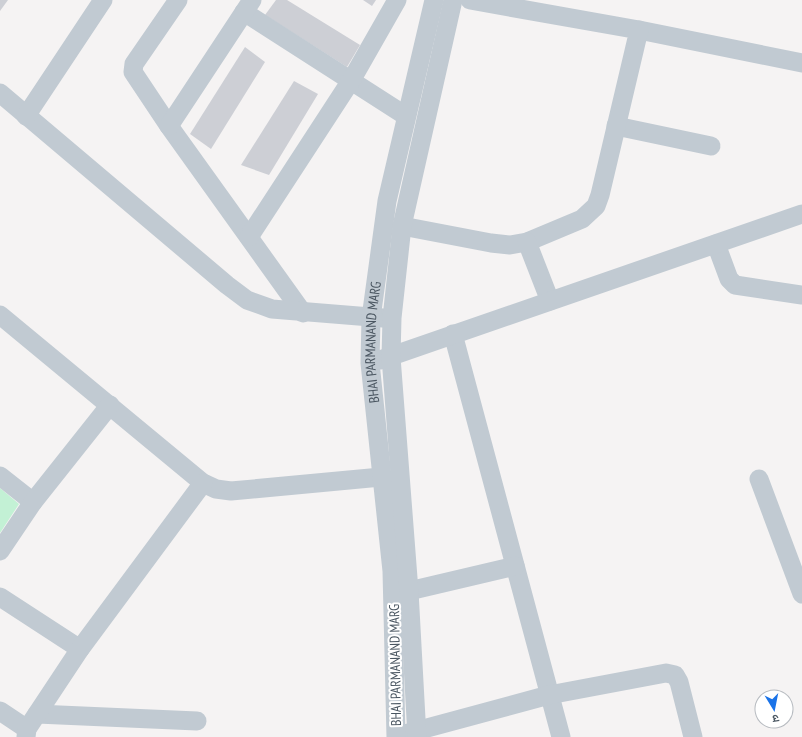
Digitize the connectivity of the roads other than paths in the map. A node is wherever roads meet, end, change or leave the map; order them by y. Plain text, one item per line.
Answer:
1 (103, 0) edge
2 (178, 0) edge
3 (397, 0) edge
4 (434, 0) edge
5 (453, 0) edge
6 (470, 0) edge
7 (248, 6) edge
8 (639, 30) junction
9 (802, 62) edge
10 (352, 80) junction
11 (0, 93) edge
12 (26, 116) junction
13 (406, 116) junction
14 (169, 126) junction
15 (616, 126) junction
16 (711, 146) dead end
17 (802, 214) edge
18 (402, 226) junction
19 (248, 238) junction
20 (527, 242) junction
21 (716, 244) junction
22 (802, 295) edge
23 (550, 301) junction
24 (303, 313) junction
25 (0, 315) edge
26 (371, 318) junction
27 (392, 318) junction
28 (453, 334) junction
29 (391, 357) junction
30 (370, 363) junction
31 (110, 405) junction
32 (0, 476) edge
33 (381, 477) junction
34 (759, 479) dead end
35 (204, 483) junction
36 (33, 502) junction
37 (0, 551) edge
38 (515, 566) junction
39 (801, 589) edge
40 (409, 591) junction
41 (0, 597) edge
42 (80, 649) junction
43 (549, 695) junction
44 (0, 711) edge
45 (37, 714) junction
46 (197, 721) dead end
47 (437, 732) edge
48 (27, 733) edge
49 (417, 734) edge
50 (396, 737) edge
51 (561, 737) edge
52 (693, 737) edge

1 - 12 street
2 - 14 street
3 - 10 street
4 - 13 street, BHAI PARMANAND MARG
5 - 18 street, BHAI PARMANAND MARG
6 - 8 street
7 - 10 street
7 - 14 street
8 - 9 street
8 - 15 street
10 - 13 street
10 - 19 street
11 - 12 street
12 - 24 street
13 - 26 street, BHAI PARMANAND MARG
14 - 19 street
15 - 16 street
15 - 20 street
17 - 21 street
18 - 20 street
18 - 27 street, BHAI PARMANAND MARG
19 - 24 street
20 - 23 street
21 - 22 street
21 - 23 street
23 - 28 street
24 - 26 street
25 - 31 street
26 - 27 street
26 - 30 street, BHAI PARMANAND MARG
27 - 29 street, BHAI PARMANAND MARG
28 - 29 street
28 - 38 street
29 - 30 street
29 - 40 street, BHAI PARMANAND MARG
30 - 33 street, BHAI PARMANAND MARG
31 - 35 street
31 - 36 street
32 - 36 street
33 - 35 street
33 - 50 street, BHAI PARMANAND MARG
34 - 39 street
35 - 42 street
36 - 37 street
38 - 40 street
38 - 43 street
40 - 49 street, BHAI PARMANAND MARG
41 - 42 street
42 - 45 street
43 - 47 street
43 - 51 street
43 - 52 street
44 - 48 street
45 - 46 street
45 - 48 street
47 - 49 street
49 - 50 street

